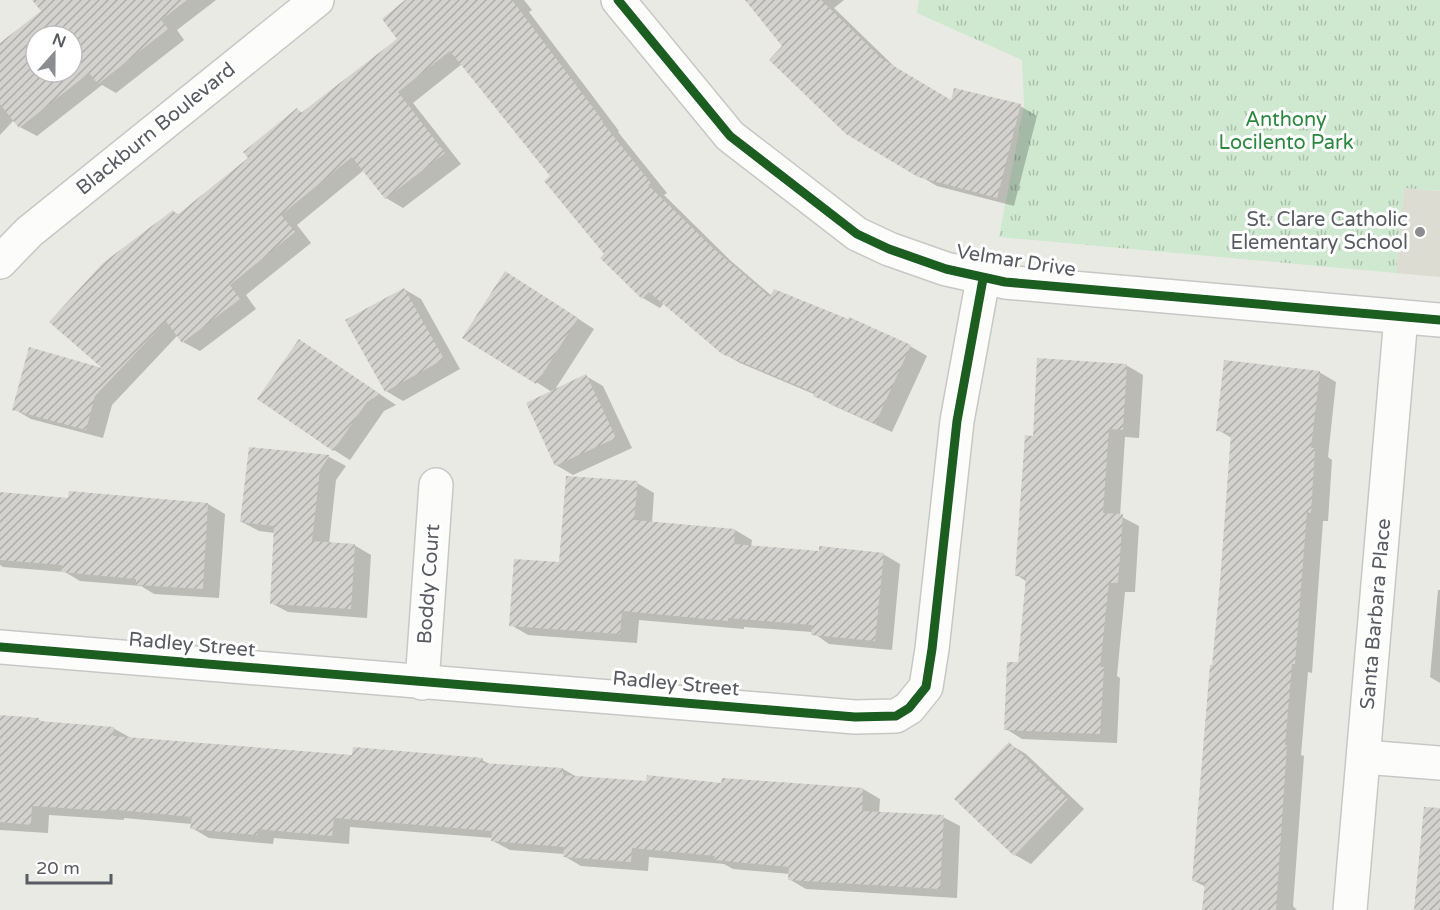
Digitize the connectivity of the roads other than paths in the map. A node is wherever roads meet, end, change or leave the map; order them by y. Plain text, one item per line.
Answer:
1 (317, 0) edge
2 (618, 0) edge
3 (0, 262) edge
4 (983, 279) junction
5 (1401, 317) junction
6 (1440, 320) edge
7 (436, 485) dead end
8 (0, 647) edge
9 (422, 682) junction
10 (1364, 757) junction
11 (1440, 763) edge
12 (1350, 910) edge

1 - 3 street, Blackburn Boulevard
2 - 4 street, Velmar Drive
4 - 5 street, Velmar Drive
4 - 9 street, Radley Street
5 - 6 street, Velmar Drive
5 - 10 street, Santa Barbara Place
7 - 9 street, Boddy Court
8 - 9 street, Radley Street
10 - 11 street
10 - 12 street, Santa Barbara Place

